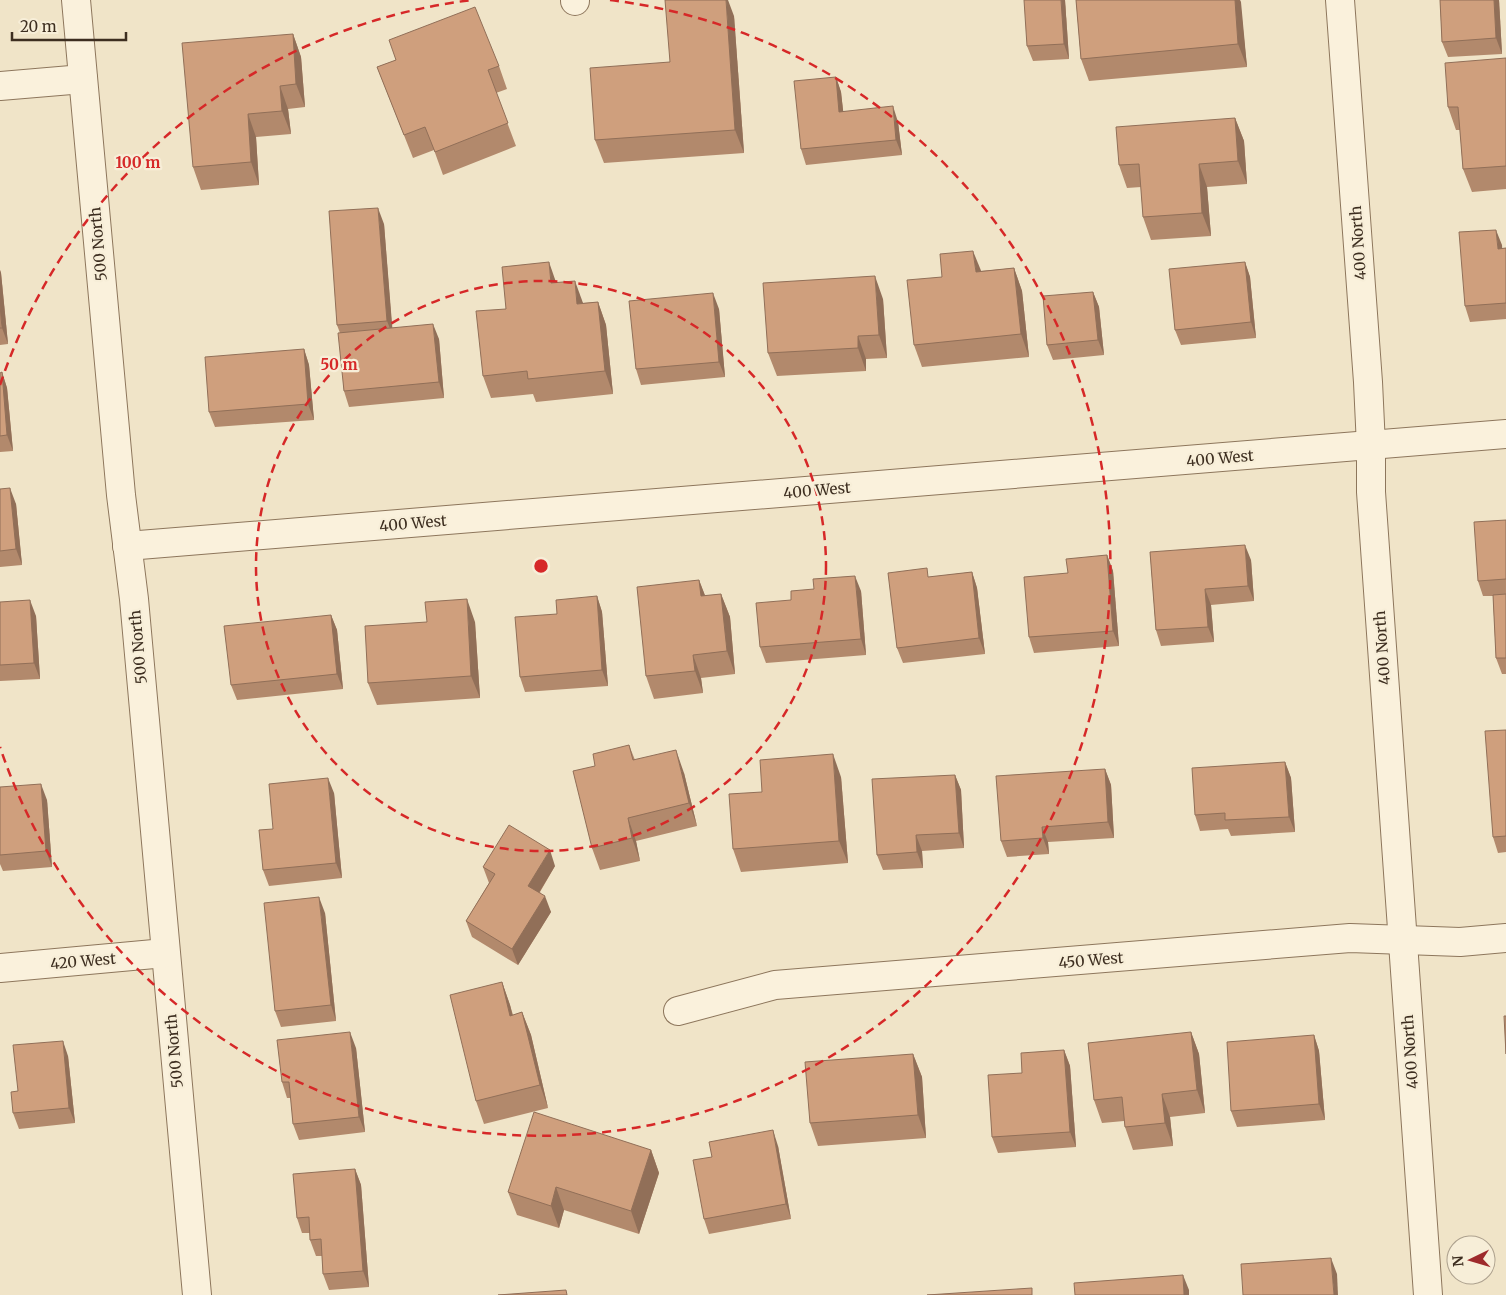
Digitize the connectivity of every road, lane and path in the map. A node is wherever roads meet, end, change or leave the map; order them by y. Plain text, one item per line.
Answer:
1 (76, 0) edge
2 (1340, 0) edge
3 (83, 78) junction
4 (0, 86) edge
5 (1506, 434) edge
6 (1371, 446) junction
7 (127, 546) junction
8 (1506, 938) edge
9 (1402, 940) junction
10 (165, 953) junction
11 (0, 968) edge
12 (678, 1011) dead end
13 (197, 1295) edge
14 (1428, 1295) edge

1 - 3 street, 500 North
2 - 6 street, 400 North
3 - 4 street
3 - 7 street, 500 North
5 - 6 street, 400 West
6 - 7 street, 400 West
6 - 9 street, 400 North
7 - 10 street, 500 North
8 - 9 street, 450 West
9 - 12 street, 450 West
9 - 14 street, 400 North
10 - 11 street, 420 West
10 - 13 street, 500 North

